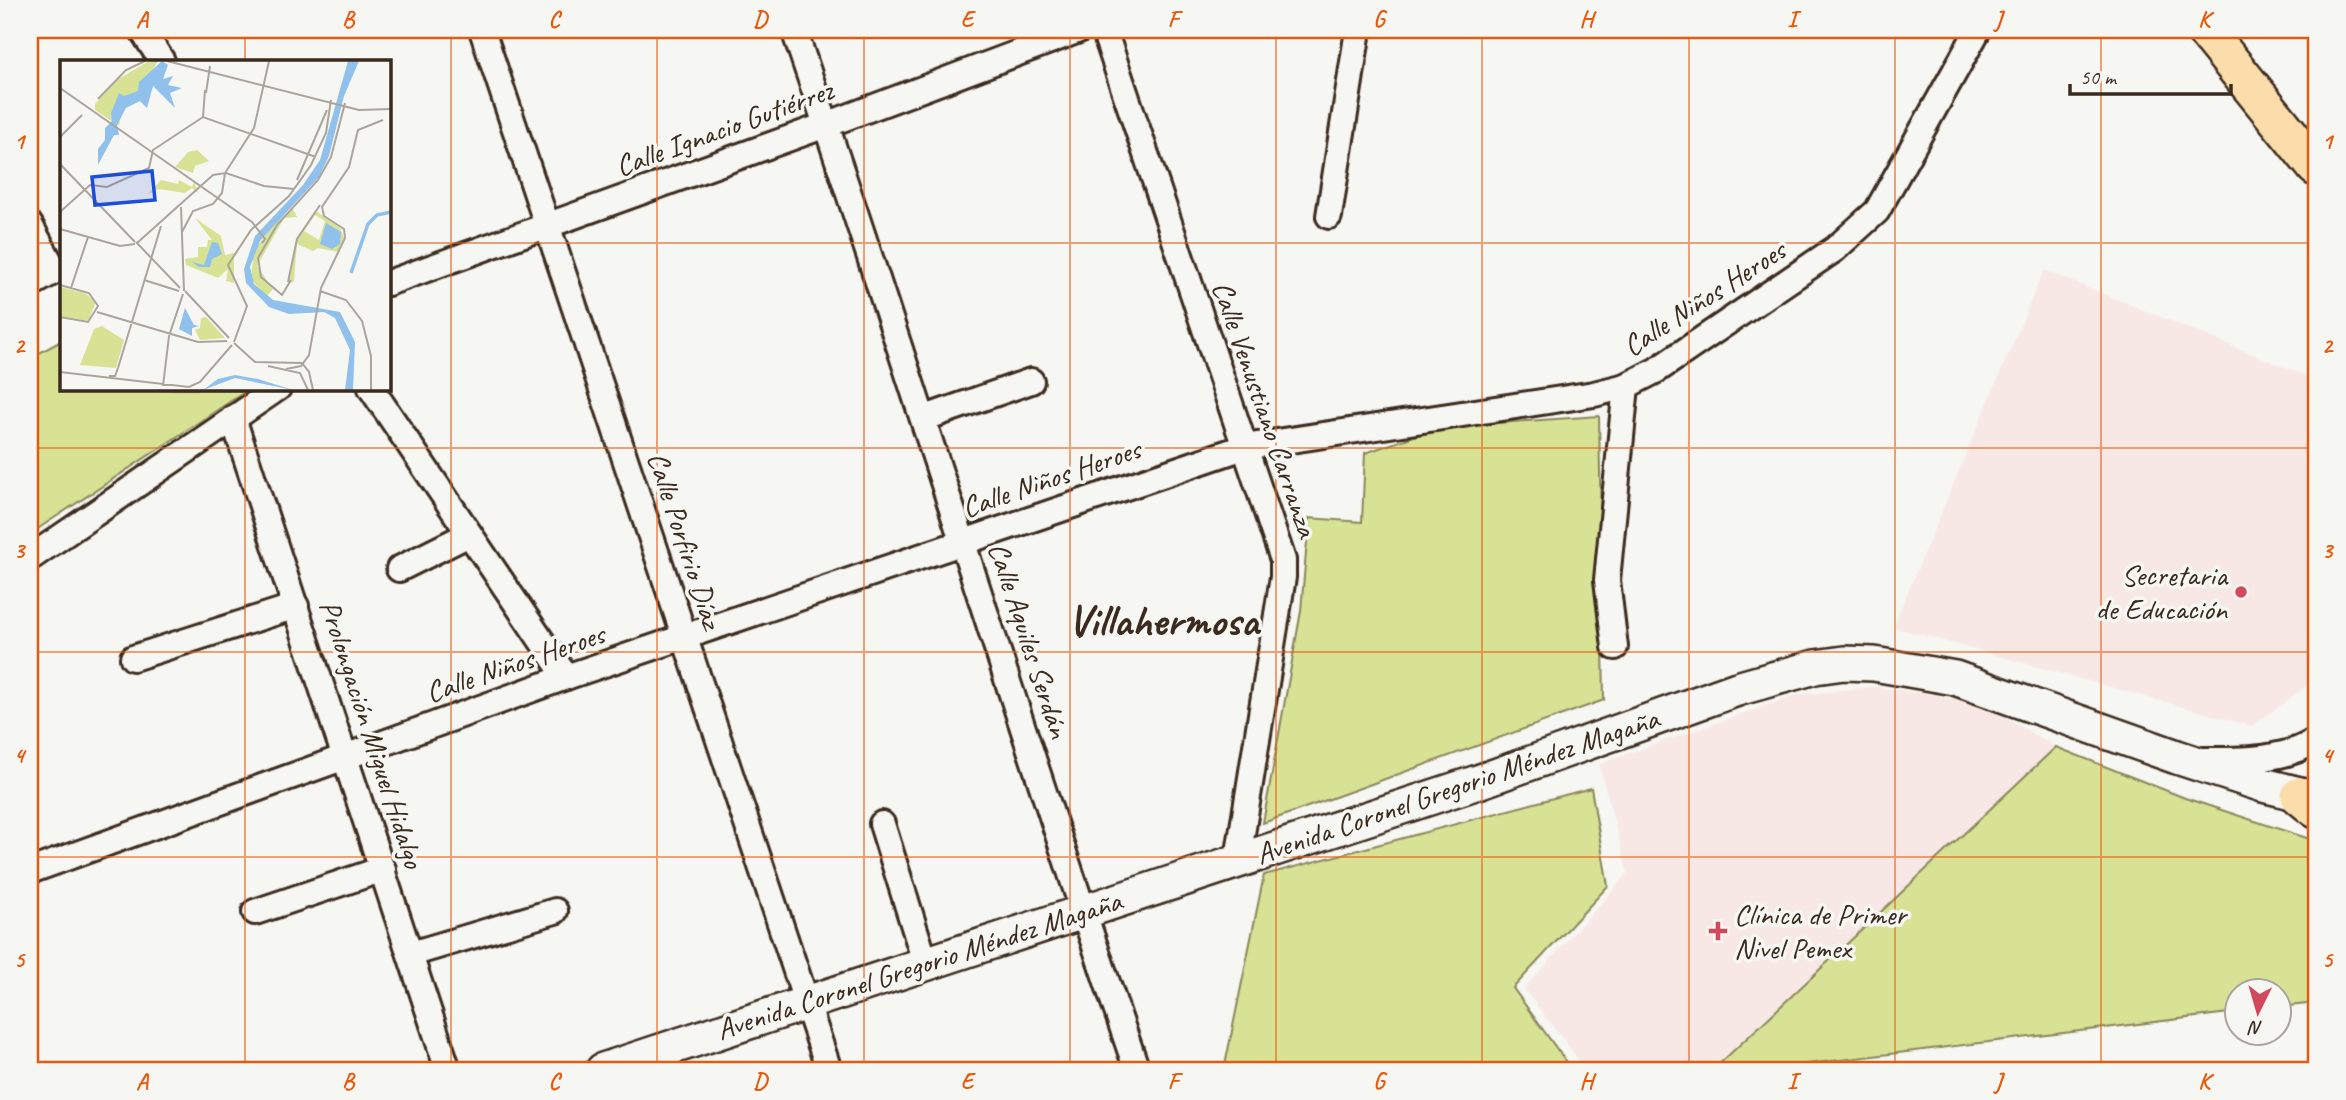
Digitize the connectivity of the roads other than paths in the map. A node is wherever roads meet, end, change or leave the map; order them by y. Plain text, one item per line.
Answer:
1 (142, 30) edge
2 (482, 30) edge
3 (794, 30) edge
4 (1079, 30) edge
5 (1104, 30) edge
6 (1357, 30) edge
7 (1978, 30) edge
8 (2205, 30) edge
9 (2233, 30) edge
10 (161, 60) edge
11 (827, 125) junction
12 (2316, 132) edge
13 (2316, 167) edge
14 (1329, 216) dead end
15 (30, 225) edge
16 (547, 225) junction
17 (390, 282) edge
18 (30, 285) edge
19 (1031, 381) dead end
20 (1626, 386) junction
21 (275, 390) edge
22 (372, 390) edge
23 (233, 418) junction
24 (925, 418) junction
25 (1244, 447) junction
26 (469, 534) junction
27 (964, 541) junction
28 (30, 558) edge
29 (399, 569) dead end
30 (296, 606) junction
31 (685, 638) junction
32 (1615, 647) dead end
33 (133, 659) dead end
34 (566, 677) junction
35 (2316, 740) edge
36 (346, 757) junction
37 (2176, 757) junction
38 (2311, 801) edge
39 (883, 824) dead end
40 (1238, 859) junction
41 (383, 869) junction
42 (30, 871) edge
43 (1082, 910) junction
44 (555, 911) dead end
45 (255, 912) dead end
46 (411, 954) junction
47 (925, 962) junction
48 (805, 1001) junction
49 (448, 1070) edge
50 (603, 1070) edge
51 (829, 1070) edge
52 (1137, 1070) edge

1 - 10 street
2 - 16 street, Calle Porfirio Díaz
3 - 11 street, Calle Aquiles Serdán
4 - 11 street, Calle Ignacio Gutiérrez
5 - 25 street, Calle Venustiano Carranza
6 - 14 street
7 - 20 street, Calle Niños Heroes
8 - 13 main road
9 - 12 main road
11 - 16 street, Calle Ignacio Gutiérrez
11 - 24 street, Calle Aquiles Serdán
15 - 18 street
16 - 17 street, Calle Ignacio Gutiérrez
16 - 31 street, Calle Porfirio Díaz
19 - 24 street
20 - 25 street, Calle Niños Heroes
20 - 32 street
21 - 23 street
22 - 26 street
23 - 28 street
23 - 30 street, Prolongación Miguel Hidalgo
24 - 27 street, Calle Aquiles Serdán
25 - 27 street, Calle Niños Heroes
25 - 40 street, Calle Venustiano Carranza
26 - 29 street
26 - 34 street
27 - 31 street, Calle Niños Heroes
27 - 43 street, Calle Aquiles Serdán
30 - 33 street
30 - 36 street, Prolongación Miguel Hidalgo
31 - 34 street, Calle Niños Heroes
31 - 48 street, Calle Porfirio Díaz
34 - 36 street, Calle Niños Heroes
35 - 37 street
36 - 41 street, Prolongación Miguel Hidalgo
36 - 42 street, Calle Niños Heroes
37 - 38 main road, Avenida Coronel Gregorio Méndez Magaña
37 - 40 main road, Avenida Coronel Gregorio Méndez Magaña
39 - 47 street
40 - 43 main road, Avenida Coronel Gregorio Méndez Magaña
41 - 45 street
41 - 46 street, Prolongación Miguel Hidalgo
43 - 47 main road, Avenida Coronel Gregorio Méndez Magaña
43 - 52 street, Calle Aquiles Serdán
44 - 46 street
46 - 49 street, Prolongación Miguel Hidalgo
47 - 48 main road, Avenida Coronel Gregorio Méndez Magaña
48 - 50 main road, Avenida Coronel Gregorio Méndez Magaña
48 - 51 street, Calle Porfirio Díaz

